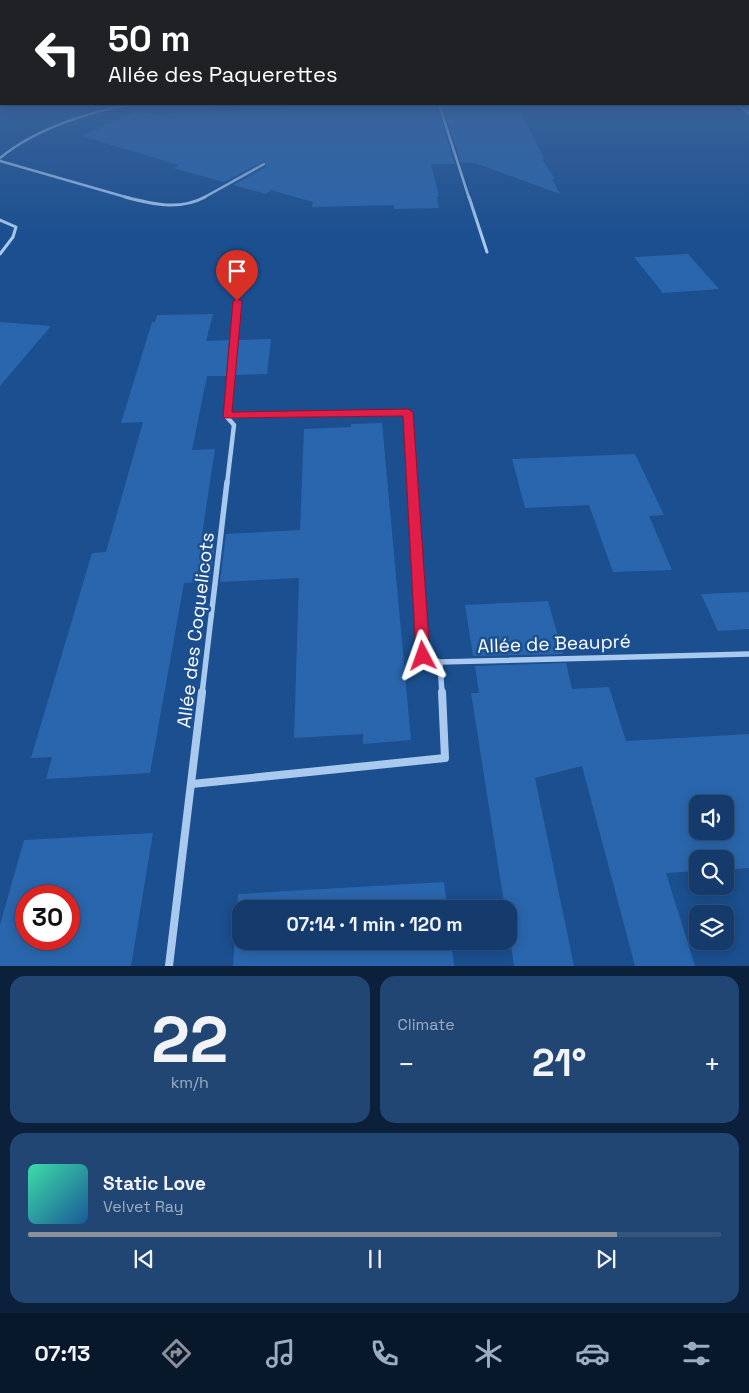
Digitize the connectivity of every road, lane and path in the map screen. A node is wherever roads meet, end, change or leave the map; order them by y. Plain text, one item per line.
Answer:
1 (15, 146) edge
2 (453, 146) edge
3 (0, 160) edge
4 (264, 164) dead end
5 (0, 220) edge
6 (487, 252) dead end
7 (0, 254) edge
8 (237, 301) dead end
9 (226, 416) junction
10 (749, 654) edge
11 (440, 662) junction
12 (192, 784) junction
13 (169, 966) edge

1 - 3 street
2 - 6 street
3 - 4 street
5 - 7 street
8 - 9 street, Allée des Coquelicots
9 - 11 street
9 - 12 street, Allée des Coquelicots
10 - 11 street, Allée de Beaupré
11 - 12 street
12 - 13 street, Allée des Coquelicots

